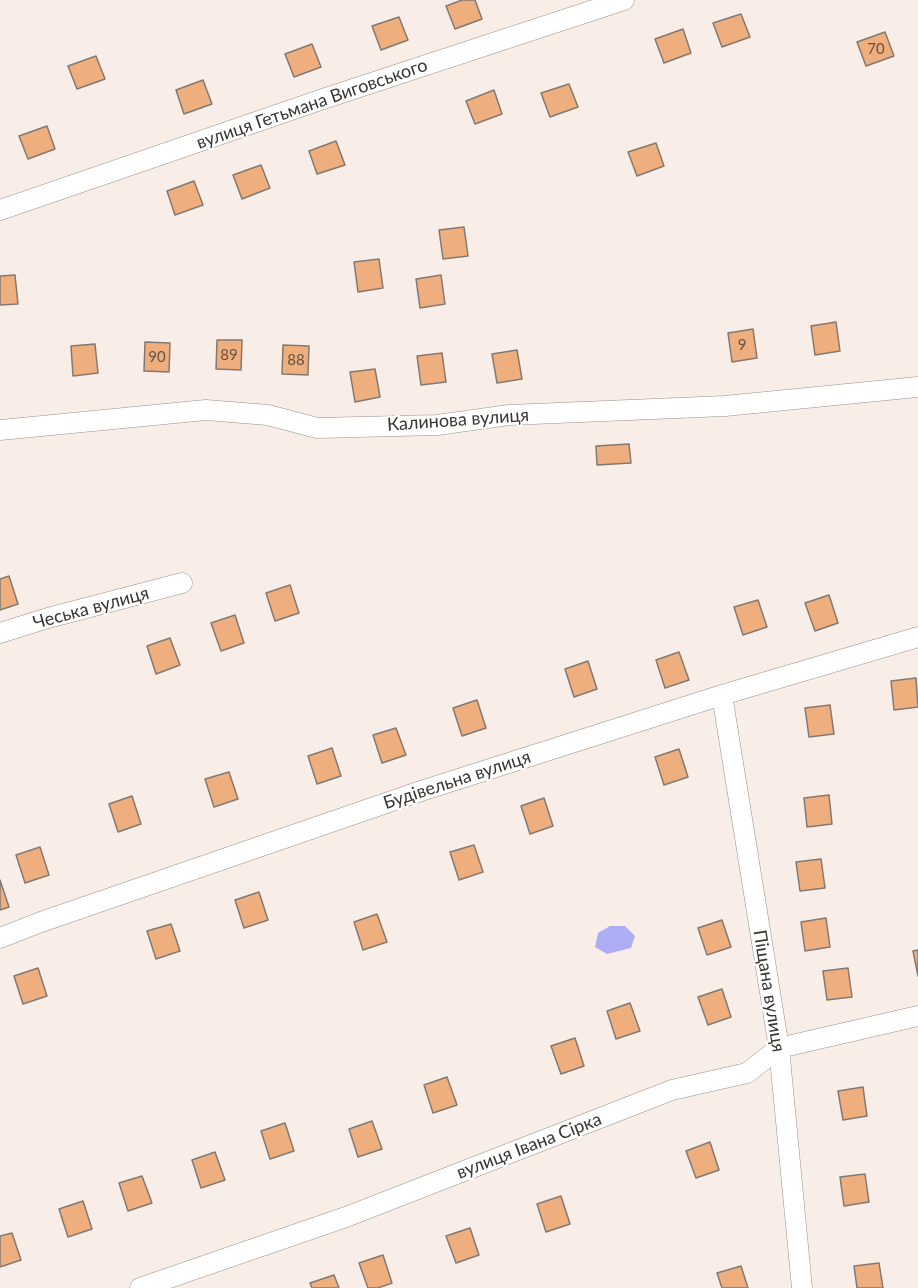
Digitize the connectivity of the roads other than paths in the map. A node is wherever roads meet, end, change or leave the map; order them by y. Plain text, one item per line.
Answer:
1 (624, 0) edge
2 (0, 210) edge
3 (918, 387) edge
4 (0, 430) edge
5 (182, 583) dead end
6 (0, 633) edge
7 (918, 636) edge
8 (722, 695) junction
9 (0, 938) edge
10 (918, 1016) edge
11 (779, 1048) junction
12 (140, 1288) edge
13 (802, 1288) edge

1 - 2 street, вулиця Гетьмана Виговського
3 - 4 street, Калинова вулиця
5 - 6 street, Чеська вулиця
7 - 8 street, Будівельна вулиця
8 - 9 street, Будівельна вулиця
8 - 11 street, Піщана вулиця
10 - 11 street, вулиця Івана Сірка
11 - 12 street, вулиця Івана Сірка
11 - 13 street, Піщана вулиця

